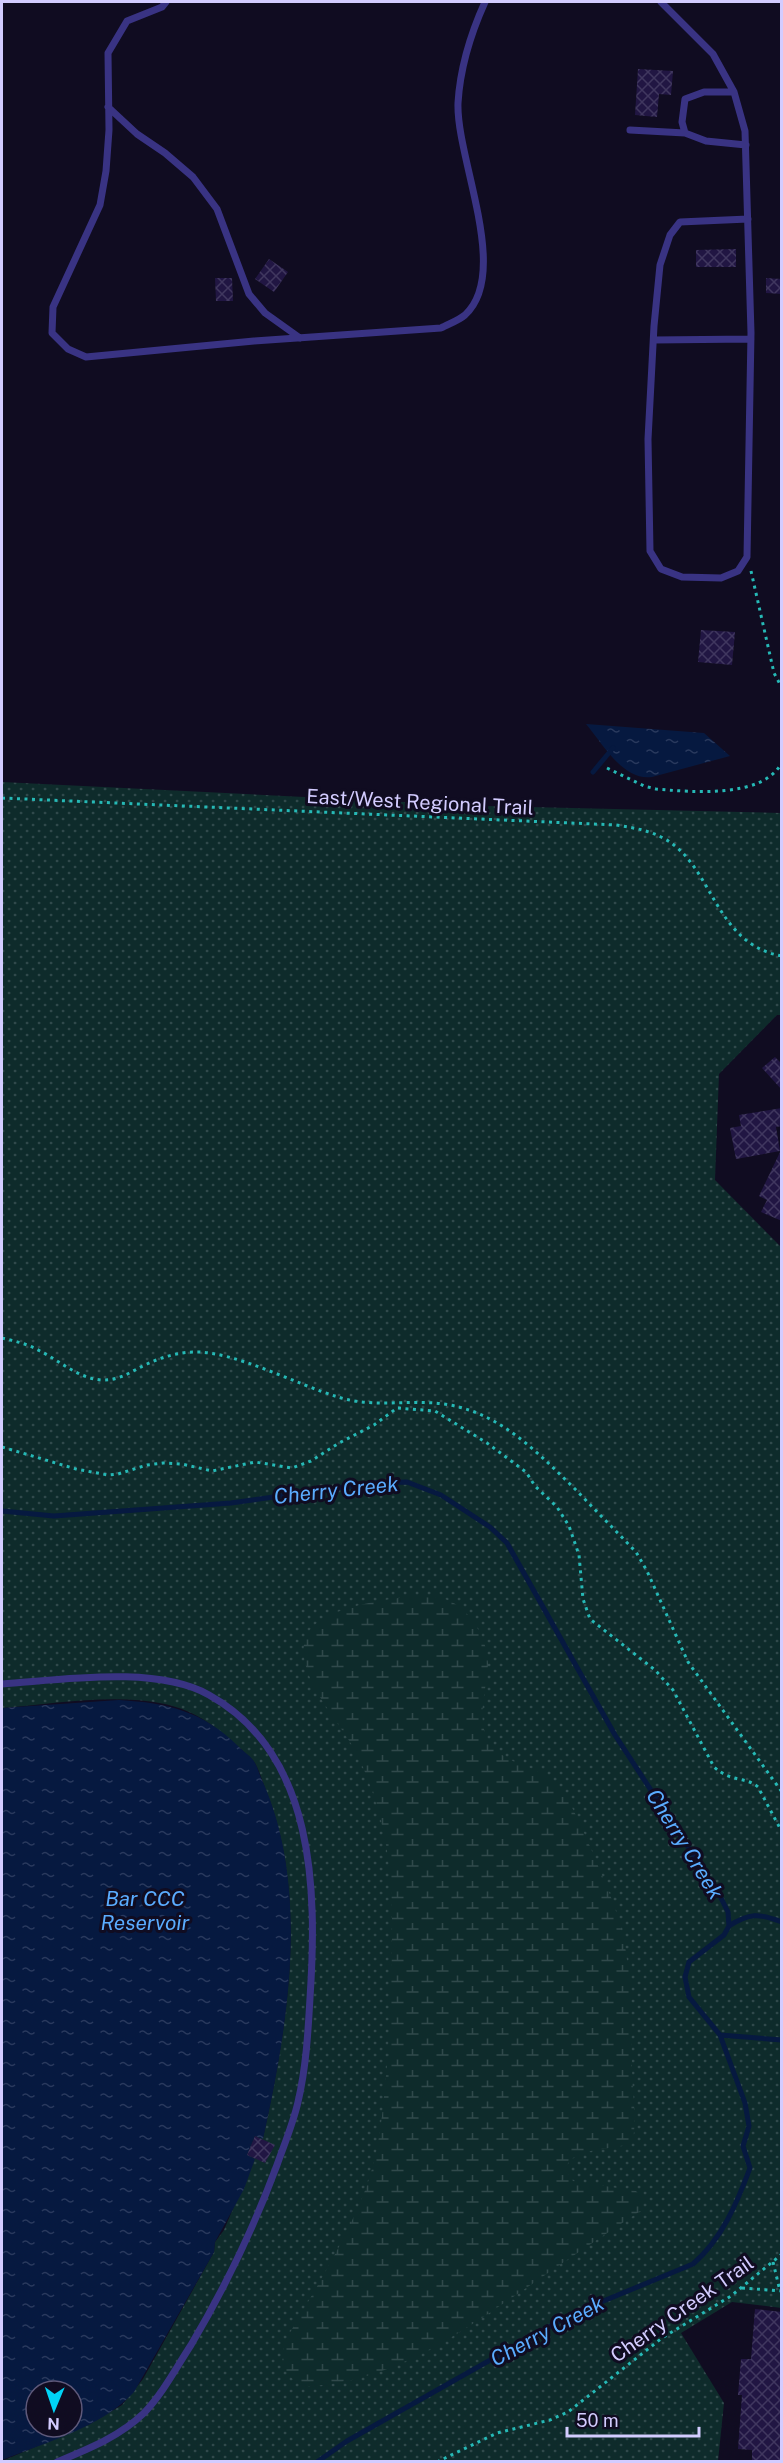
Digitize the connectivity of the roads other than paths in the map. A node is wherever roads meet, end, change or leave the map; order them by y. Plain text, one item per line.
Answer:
1 (166, 2) edge
2 (484, 2) edge
3 (661, 2) edge
4 (734, 92) junction
5 (108, 107) junction
6 (630, 130) dead end
7 (685, 133) junction
8 (746, 145) junction
9 (748, 219) junction
10 (300, 338) junction
11 (751, 339) junction
12 (654, 340) junction
13 (2, 1684) edge
14 (57, 2462) edge

1 - 5 lane
2 - 10 lane
3 - 4 lane
4 - 7 lane
4 - 8 lane
5 - 10 lane
5 - 10 lane
6 - 7 lane
7 - 8 lane
8 - 9 lane
9 - 11 lane
9 - 12 lane
11 - 12 lane
11 - 12 lane
13 - 14 lane

